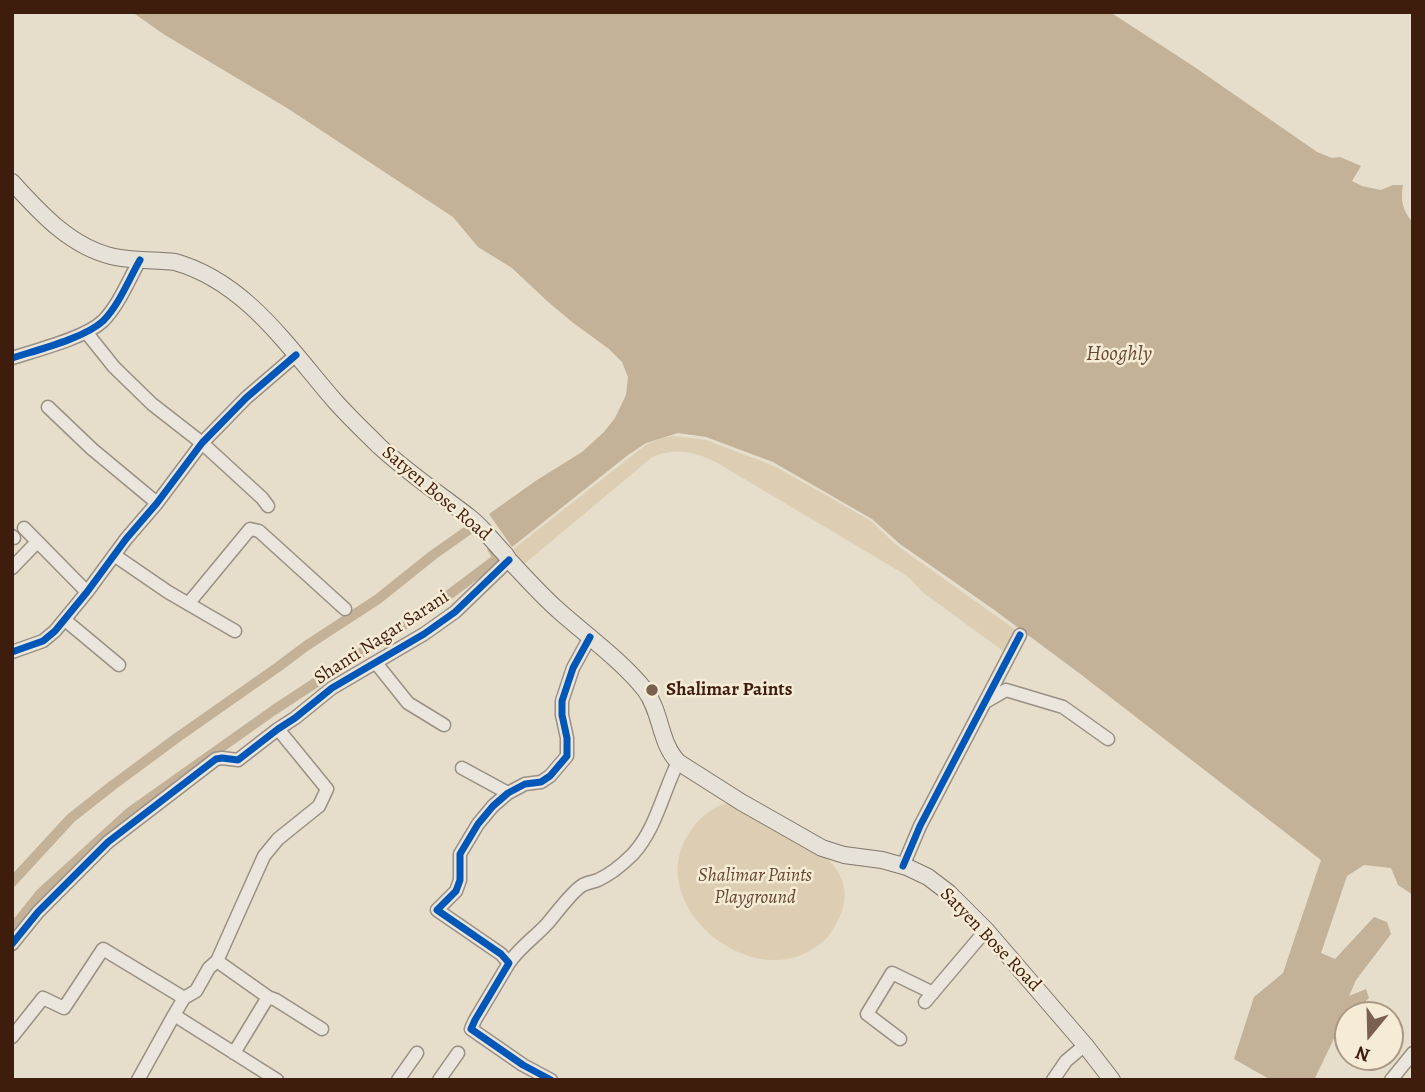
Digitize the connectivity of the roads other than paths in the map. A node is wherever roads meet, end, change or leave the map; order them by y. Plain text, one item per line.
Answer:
1 (12, 182) edge
2 (139, 260) junction
3 (86, 332) junction
4 (296, 355) junction
5 (12, 358) edge
6 (48, 407) dead end
7 (202, 443) junction
8 (157, 503) junction
9 (268, 506) dead end
10 (24, 528) dead end
11 (37, 542) junction
12 (114, 555) junction
13 (507, 557) junction
14 (12, 568) edge
15 (87, 592) junction
16 (188, 604) junction
17 (345, 609) dead end
18 (65, 620) junction
19 (235, 631) dead end
20 (1020, 635) dead end
21 (590, 637) junction
22 (12, 652) edge
23 (376, 663) junction
24 (119, 665) dead end
25 (985, 702) junction
26 (444, 725) dead end
27 (278, 729) junction
28 (1108, 739) dead end
29 (678, 762) junction
30 (462, 768) dead end
31 (508, 793) junction
32 (903, 866) junction
33 (986, 930) junction
34 (12, 944) edge
35 (217, 961) junction
36 (509, 963) junction
37 (268, 997) junction
38 (184, 998) junction
39 (174, 1015) junction
40 (322, 1029) dead end
41 (12, 1037) edge
42 (900, 1039) dead end
43 (1085, 1045) junction
44 (234, 1053) junction
45 (416, 1053) dead end
46 (1413, 1053) edge
47 (458, 1054) dead end
48 (138, 1080) edge
49 (276, 1080) edge
50 (398, 1080) edge
51 (439, 1080) edge
52 (551, 1080) edge
53 (1053, 1080) edge
54 (1112, 1080) edge
55 (1391, 1080) edge

1 - 2 main road, Satyen Bose Road
2 - 3 street
2 - 4 main road, Satyen Bose Road
3 - 5 street
3 - 7 street
4 - 7 street
4 - 13 main road, Satyen Bose Road
6 - 8 street
7 - 8 street
7 - 9 street
8 - 12 street
10 - 11 street
11 - 14 street
11 - 15 street
12 - 15 street
12 - 16 street
13 - 21 main road, Satyen Bose Road
13 - 23 street, Shanti Nagar Sarani
15 - 18 street
16 - 17 street
16 - 19 street
18 - 22 street
18 - 24 street
20 - 25 street
21 - 29 main road, Satyen Bose Road
21 - 31 street
23 - 26 street
23 - 27 street, Shanti Nagar Sarani
25 - 28 street
25 - 32 street
27 - 34 street, Shanti Nagar Sarani
27 - 35 street
29 - 32 main road, Satyen Bose Road
29 - 36 street
30 - 31 street
31 - 36 street
32 - 33 main road, Satyen Bose Road
33 - 42 street
33 - 43 main road, Satyen Bose Road
35 - 37 street
35 - 38 street
36 - 52 street
37 - 40 street
37 - 44 street
38 - 39 street
38 - 41 street
39 - 44 street
39 - 48 street
43 - 53 street
43 - 54 main road, Satyen Bose Road
44 - 49 street
45 - 50 street
46 - 55 street
47 - 51 street

